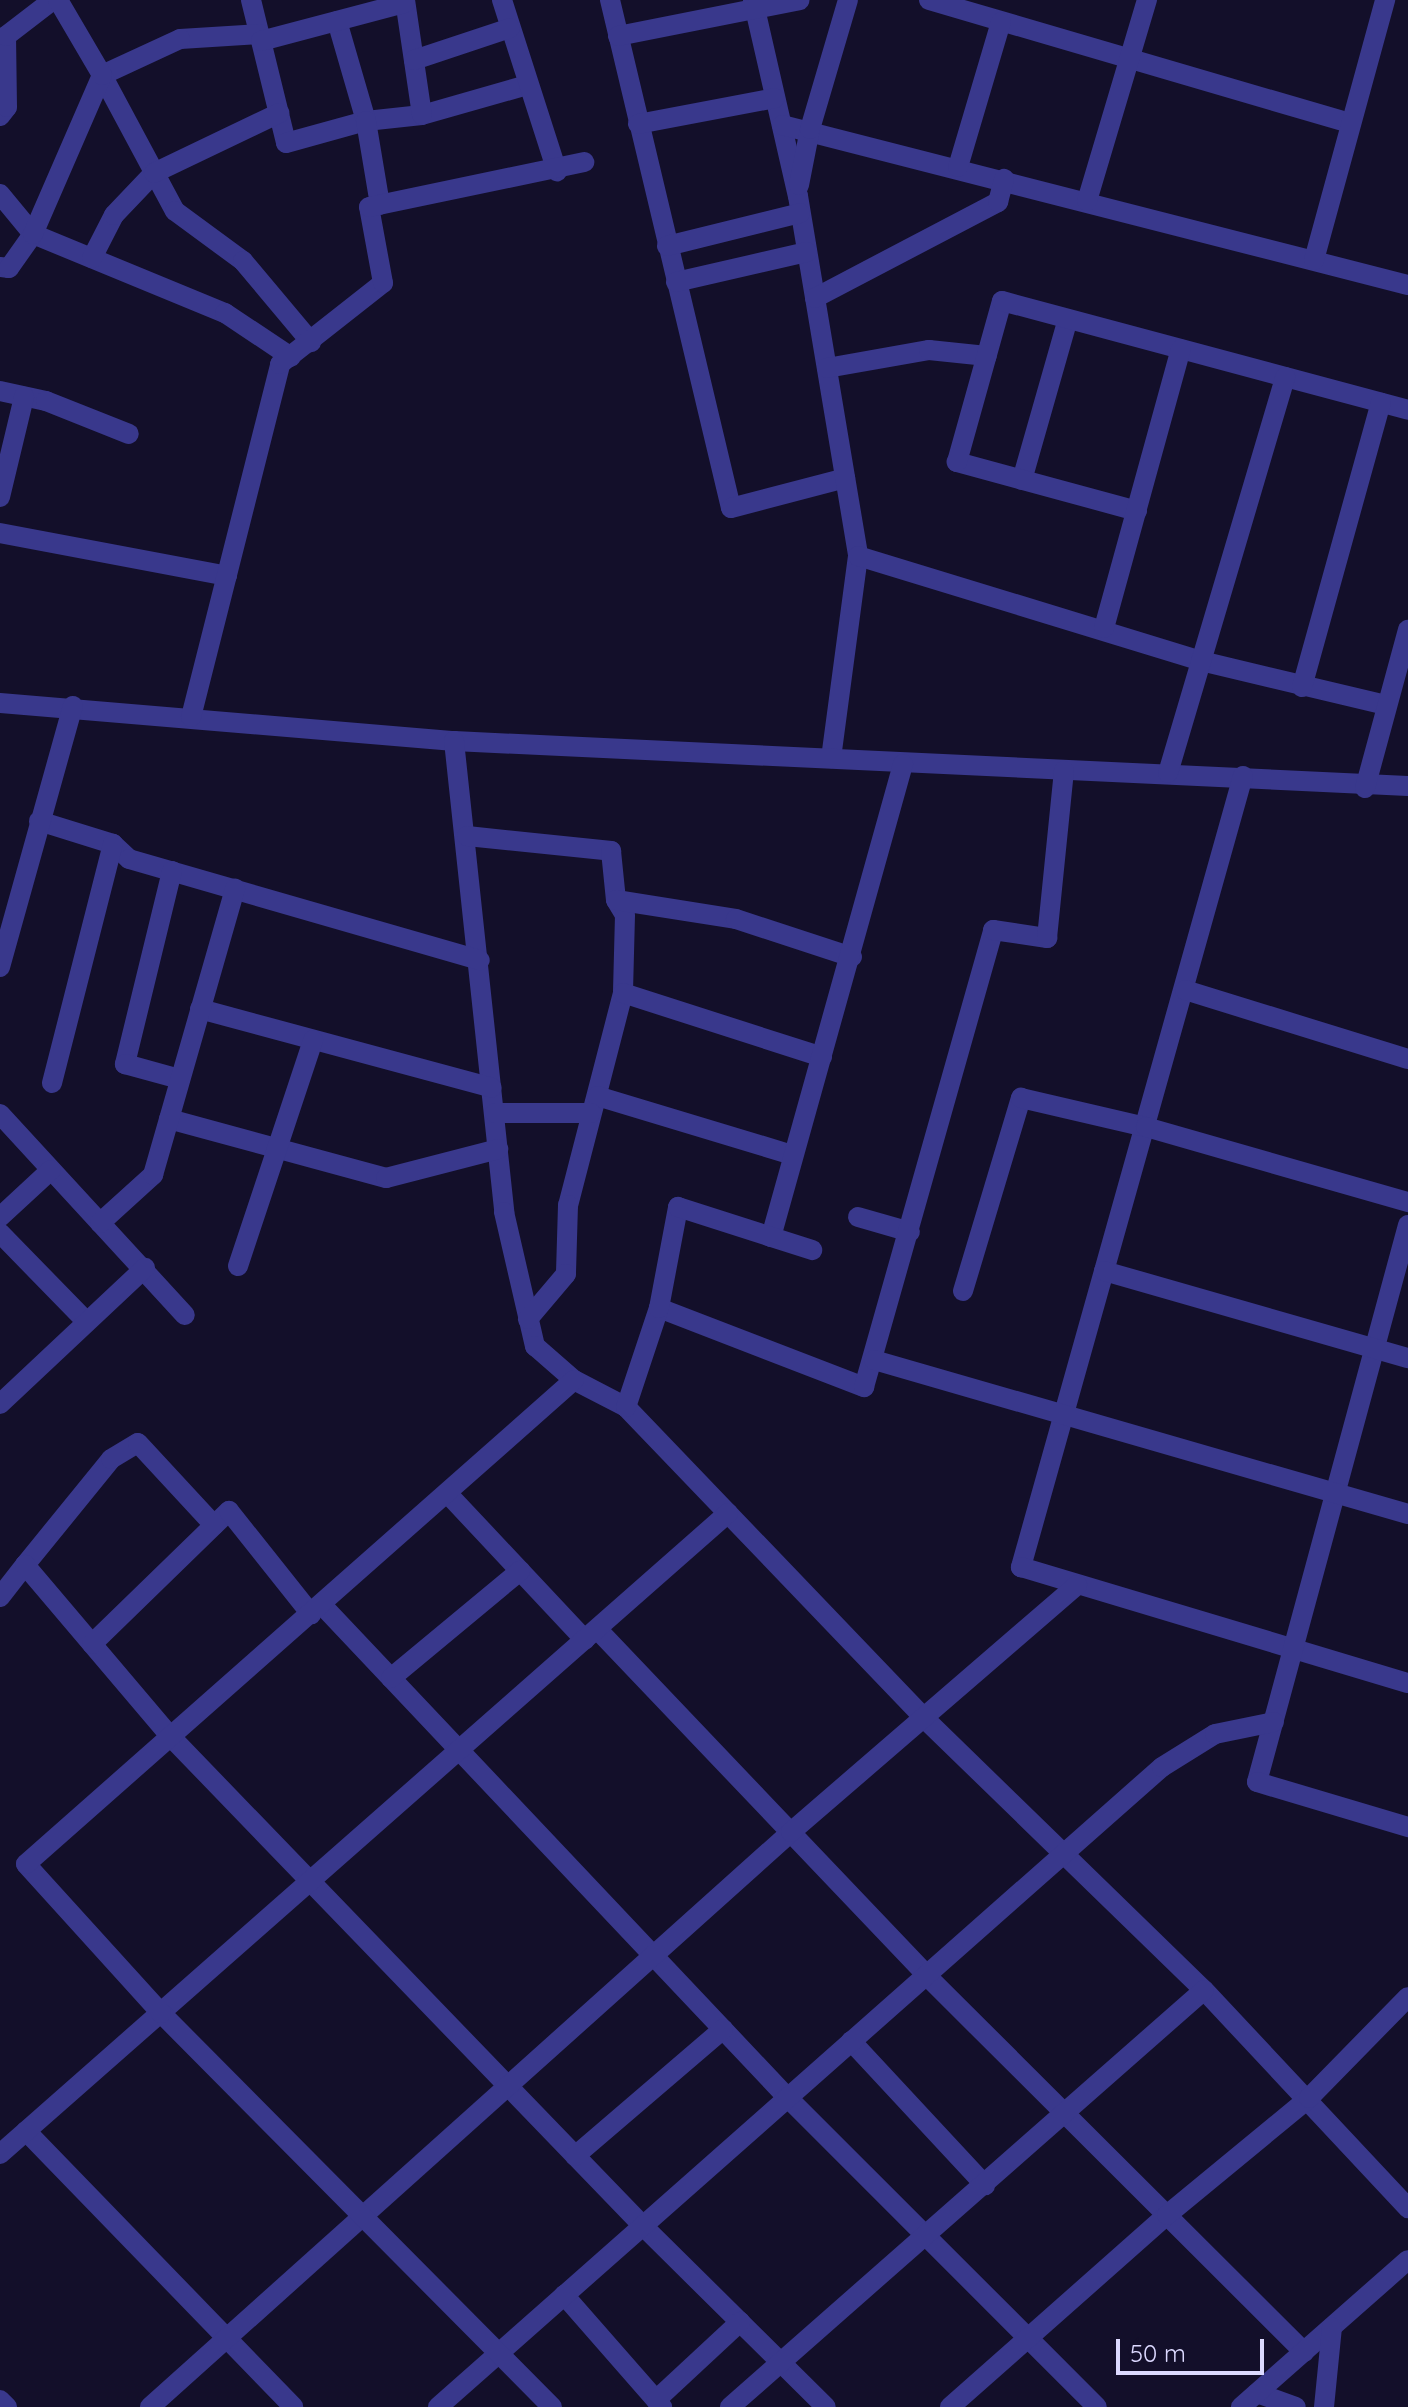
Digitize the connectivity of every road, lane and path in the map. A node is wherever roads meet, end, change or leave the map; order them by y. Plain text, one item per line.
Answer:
1 (55, 0) edge
2 (251, 0) edge
3 (502, 0) edge
4 (610, 0) edge
5 (799, 0) edge
6 (848, 0) edge
7 (929, 0) edge
8 (1147, 0) edge
9 (1385, 0) edge
10 (405, 2) edge
11 (754, 4) edge
12 (337, 21) junction
13 (1001, 22) junction
14 (510, 28) junction
15 (618, 36) junction
16 (261, 38) junction
17 (414, 60) junction
18 (1129, 63) junction
19 (102, 75) junction
20 (527, 85) junction
21 (775, 98) junction
22 (279, 113) junction
23 (422, 115) junction
24 (0, 116) edge
25 (366, 121) junction
26 (1349, 123) junction
27 (638, 124) junction
28 (782, 125) junction
29 (810, 129) junction
30 (584, 162) dead end
31 (958, 167) junction
32 (557, 171) junction
33 (154, 173) junction
34 (1004, 179) junction
35 (0, 194) edge
36 (1087, 201) junction
37 (799, 204) junction
38 (380, 205) junction
39 (33, 234) junction
40 (667, 246) junction
41 (807, 252) junction
42 (92, 258) junction
43 (1314, 260) junction
44 (0, 267) edge
45 (676, 282) junction
46 (1408, 285) edge
47 (815, 298) junction
48 (1068, 319) junction
49 (311, 342) junction
50 (1181, 349) junction
51 (987, 356) junction
52 (291, 357) junction
53 (827, 368) junction
54 (1285, 377) junction
55 (0, 391) edge
56 (24, 397) junction
57 (1381, 403) junction
58 (1408, 410) edge
59 (129, 434) dead end
60 (4, 465) edge
61 (845, 478) junction
62 (1022, 480) junction
63 (0, 497) edge
64 (1137, 511) junction
65 (0, 533) edge
66 (858, 556) junction
67 (227, 576) junction
68 (1104, 628) junction
69 (1408, 630) edge
70 (1201, 661) junction
71 (1302, 687) junction
72 (0, 703) edge
73 (1385, 705) junction
74 (73, 706) junction
75 (191, 717) junction
76 (454, 741) junction
77 (831, 758) junction
78 (903, 764) junction
79 (1064, 771) junction
80 (1168, 773) junction
81 (1243, 776) junction
82 (1408, 786) edge
83 (1365, 788) junction
84 (39, 821) junction
85 (467, 836) junction
86 (113, 844) junction
87 (172, 871) junction
88 (235, 889) junction
89 (616, 900) junction
90 (852, 957) junction
91 (480, 960) junction
92 (0, 967) edge
93 (1185, 990) junction
94 (623, 993) junction
95 (200, 1009) junction
96 (313, 1040) junction
97 (822, 1057) junction
98 (1408, 1059) edge
99 (180, 1079) junction
100 (52, 1083) dead end
101 (492, 1088) junction
102 (594, 1105) junction
103 (495, 1113) junction
104 (0, 1114) edge
105 (169, 1119) junction
106 (1146, 1127) junction
107 (277, 1148) junction
108 (498, 1149) junction
109 (792, 1155) junction
110 (51, 1170) junction
111 (1408, 1202) edge
112 (858, 1217) dead end
113 (1, 1218) edge
114 (100, 1223) junction
115 (1408, 1225) edge
116 (910, 1232) junction
117 (771, 1237) junction
118 (812, 1250) dead end
119 (238, 1266) dead end
120 (145, 1268) junction
121 (1104, 1271) junction
122 (963, 1291) dead end
123 (659, 1308) junction
124 (185, 1315) dead end
125 (528, 1319) junction
126 (87, 1322) junction
127 (1375, 1349) junction
128 (1408, 1358) edge
129 (874, 1360) junction
130 (574, 1380) junction
131 (0, 1404) edge
132 (626, 1407) junction
133 (1067, 1412) junction
134 (448, 1494) junction
135 (1333, 1494) junction
136 (728, 1513) junction
137 (1408, 1514) edge
138 (214, 1525) junction
139 (25, 1565) junction
140 (520, 1571) junction
141 (1077, 1585) junction
142 (0, 1597) edge
143 (316, 1610) junction
144 (592, 1635) junction
145 (92, 1644) junction
146 (1291, 1649) junction
147 (391, 1678) junction
148 (1408, 1683) edge
149 (924, 1718) junction
150 (1274, 1722) junction
151 (171, 1737) junction
152 (460, 1751) junction
153 (1408, 1827) edge
154 (791, 1832) junction
155 (1064, 1854) junction
156 (312, 1882) junction
157 (653, 1955) junction
158 (926, 1975) junction
159 (1204, 1990) junction
160 (1408, 1997) edge
161 (161, 2013) junction
162 (723, 2029) junction
163 (851, 2041) junction
164 (507, 2085) junction
165 (787, 2097) junction
166 (1309, 2098) junction
167 (1066, 2114) junction
168 (26, 2131) junction
169 (0, 2154) edge
170 (575, 2156) junction
171 (985, 2185) junction
172 (1408, 2208) edge
173 (1167, 2215) junction
174 (362, 2216) junction
175 (643, 2226) junction
176 (926, 2236) junction
177 (1408, 2260) edge
178 (564, 2295) junction
179 (740, 2322) junction
180 (1332, 2327) junction
181 (226, 2338) junction
182 (1028, 2338) junction
183 (1304, 2352) junction
184 (499, 2353) junction
185 (781, 2362) junction
186 (1257, 2393) junction
187 (0, 2400) edge
188 (659, 2403) edge
189 (7, 2407) edge
190 (150, 2407) edge
191 (293, 2407) edge
192 (438, 2407) edge
193 (552, 2407) edge
194 (730, 2407) edge
195 (826, 2407) edge
196 (950, 2407) edge
197 (1097, 2407) edge
198 (1241, 2407) edge
199 (1296, 2407) edge
200 (1324, 2407) edge

1 - 19 street
1 - 24 street
2 - 16 street
3 - 14 street
4 - 15 street
5 - 11 street
6 - 29 street
7 - 13 street
8 - 18 street
9 - 26 street
10 - 12 street
10 - 17 street
11 - 15 street
11 - 21 street
12 - 16 street
12 - 25 street
13 - 18 street
13 - 31 street
14 - 17 street
14 - 20 street
15 - 27 street
16 - 19 street
16 - 22 street
17 - 23 street
18 - 26 street
18 - 36 street
19 - 33 street
19 - 39 street
20 - 23 street
20 - 32 street
21 - 27 street
21 - 28 street
22 - 25 street
22 - 33 street
23 - 25 street
25 - 38 street
26 - 43 street
27 - 40 street
28 - 29 street
28 - 37 street
29 - 31 street
29 - 37 street
30 - 32 street
31 - 34 street
32 - 38 street
33 - 42 street
33 - 49 street
34 - 36 street
34 - 47 street
35 - 39 street
36 - 43 street
37 - 40 street
37 - 41 street
38 - 49 street
39 - 42 street
39 - 44 street
40 - 45 street
41 - 45 street
41 - 47 street
42 - 52 street
43 - 46 street
45 - 61 street
47 - 53 street
48 - 50 street
48 - 51 street
48 - 62 street
49 - 52 street
50 - 54 street
50 - 64 street
51 - 53 street
51 - 62 street
52 - 67 street
53 - 61 street
54 - 57 street
54 - 70 street
55 - 56 street
56 - 59 street
56 - 60 street
57 - 58 street
57 - 71 street
60 - 63 street
61 - 66 street
62 - 64 street
64 - 68 street
65 - 67 street
66 - 68 street
66 - 77 street
67 - 75 street
68 - 70 street
69 - 73 street
70 - 71 street
70 - 80 street
71 - 73 street
72 - 74 street
73 - 83 street
74 - 75 street
74 - 84 street
75 - 76 street
76 - 77 street
76 - 85 street
77 - 78 street
78 - 79 street
78 - 90 street
79 - 80 street
79 - 116 street
80 - 81 street
81 - 83 street
81 - 93 street
82 - 83 street
84 - 86 street
84 - 92 street
85 - 89 street
85 - 91 street
86 - 87 street
86 - 100 street
87 - 88 street
87 - 99 street
88 - 91 street
88 - 95 street
89 - 90 street
89 - 94 street
90 - 97 street
91 - 101 street
93 - 98 street
93 - 106 street
94 - 97 street
94 - 102 street
95 - 96 street
95 - 99 street
96 - 101 street
96 - 107 street
97 - 109 street
99 - 105 street
101 - 103 street
102 - 103 street
102 - 109 street
102 - 125 street
103 - 108 street
104 - 110 street
105 - 107 street
105 - 114 street
106 - 111 street
106 - 121 street
106 - 122 street
107 - 108 street
107 - 119 street
108 - 125 street
109 - 117 street
110 - 113 street
110 - 114 street
112 - 116 street
113 - 126 street
114 - 120 street
115 - 127 street
116 - 129 street
117 - 118 street
117 - 123 street
120 - 124 street
120 - 126 street
121 - 127 street
121 - 133 street
123 - 129 street
123 - 132 street
125 - 130 street
126 - 131 street
127 - 128 street
127 - 135 street
129 - 133 street
130 - 132 street
130 - 134 street
132 - 136 street
133 - 135 street
133 - 141 street
134 - 140 street
134 - 143 street
135 - 137 street
135 - 146 street
136 - 144 street
136 - 149 street
138 - 139 street
138 - 143 street
138 - 145 street
139 - 142 street
139 - 145 street
140 - 144 street
140 - 147 street
141 - 146 street
141 - 149 street
143 - 147 street
143 - 151 street
144 - 152 street
144 - 154 street
145 - 151 street
146 - 148 street
146 - 150 street
147 - 152 street
149 - 154 street
149 - 155 street
150 - 153 street
150 - 155 street
151 - 156 street
151 - 161 street
152 - 156 street
152 - 157 street
154 - 157 street
154 - 158 street
155 - 158 street
155 - 159 street
156 - 161 street
156 - 164 street
157 - 162 street
157 - 164 street
158 - 163 street
158 - 167 street
159 - 166 street
159 - 167 street
160 - 166 street
161 - 168 street
161 - 174 street
162 - 165 street
162 - 170 street
163 - 165 street
163 - 171 street
164 - 170 street
164 - 174 street
165 - 175 street
165 - 176 street
166 - 172 street
166 - 173 street
167 - 171 street
167 - 173 street
168 - 169 street
168 - 181 street
170 - 175 street
171 - 176 street
173 - 182 street
173 - 183 street
174 - 181 street
174 - 184 street
175 - 178 street
175 - 179 street
176 - 182 street
176 - 185 street
177 - 180 street
178 - 184 street
178 - 188 street
179 - 185 street
179 - 188 street
180 - 183 street
180 - 200 street
181 - 190 street
181 - 191 street
182 - 196 street
182 - 197 street
183 - 186 street
184 - 192 street
184 - 193 street
185 - 194 street
185 - 195 street
186 - 198 street
186 - 199 street
187 - 189 street

